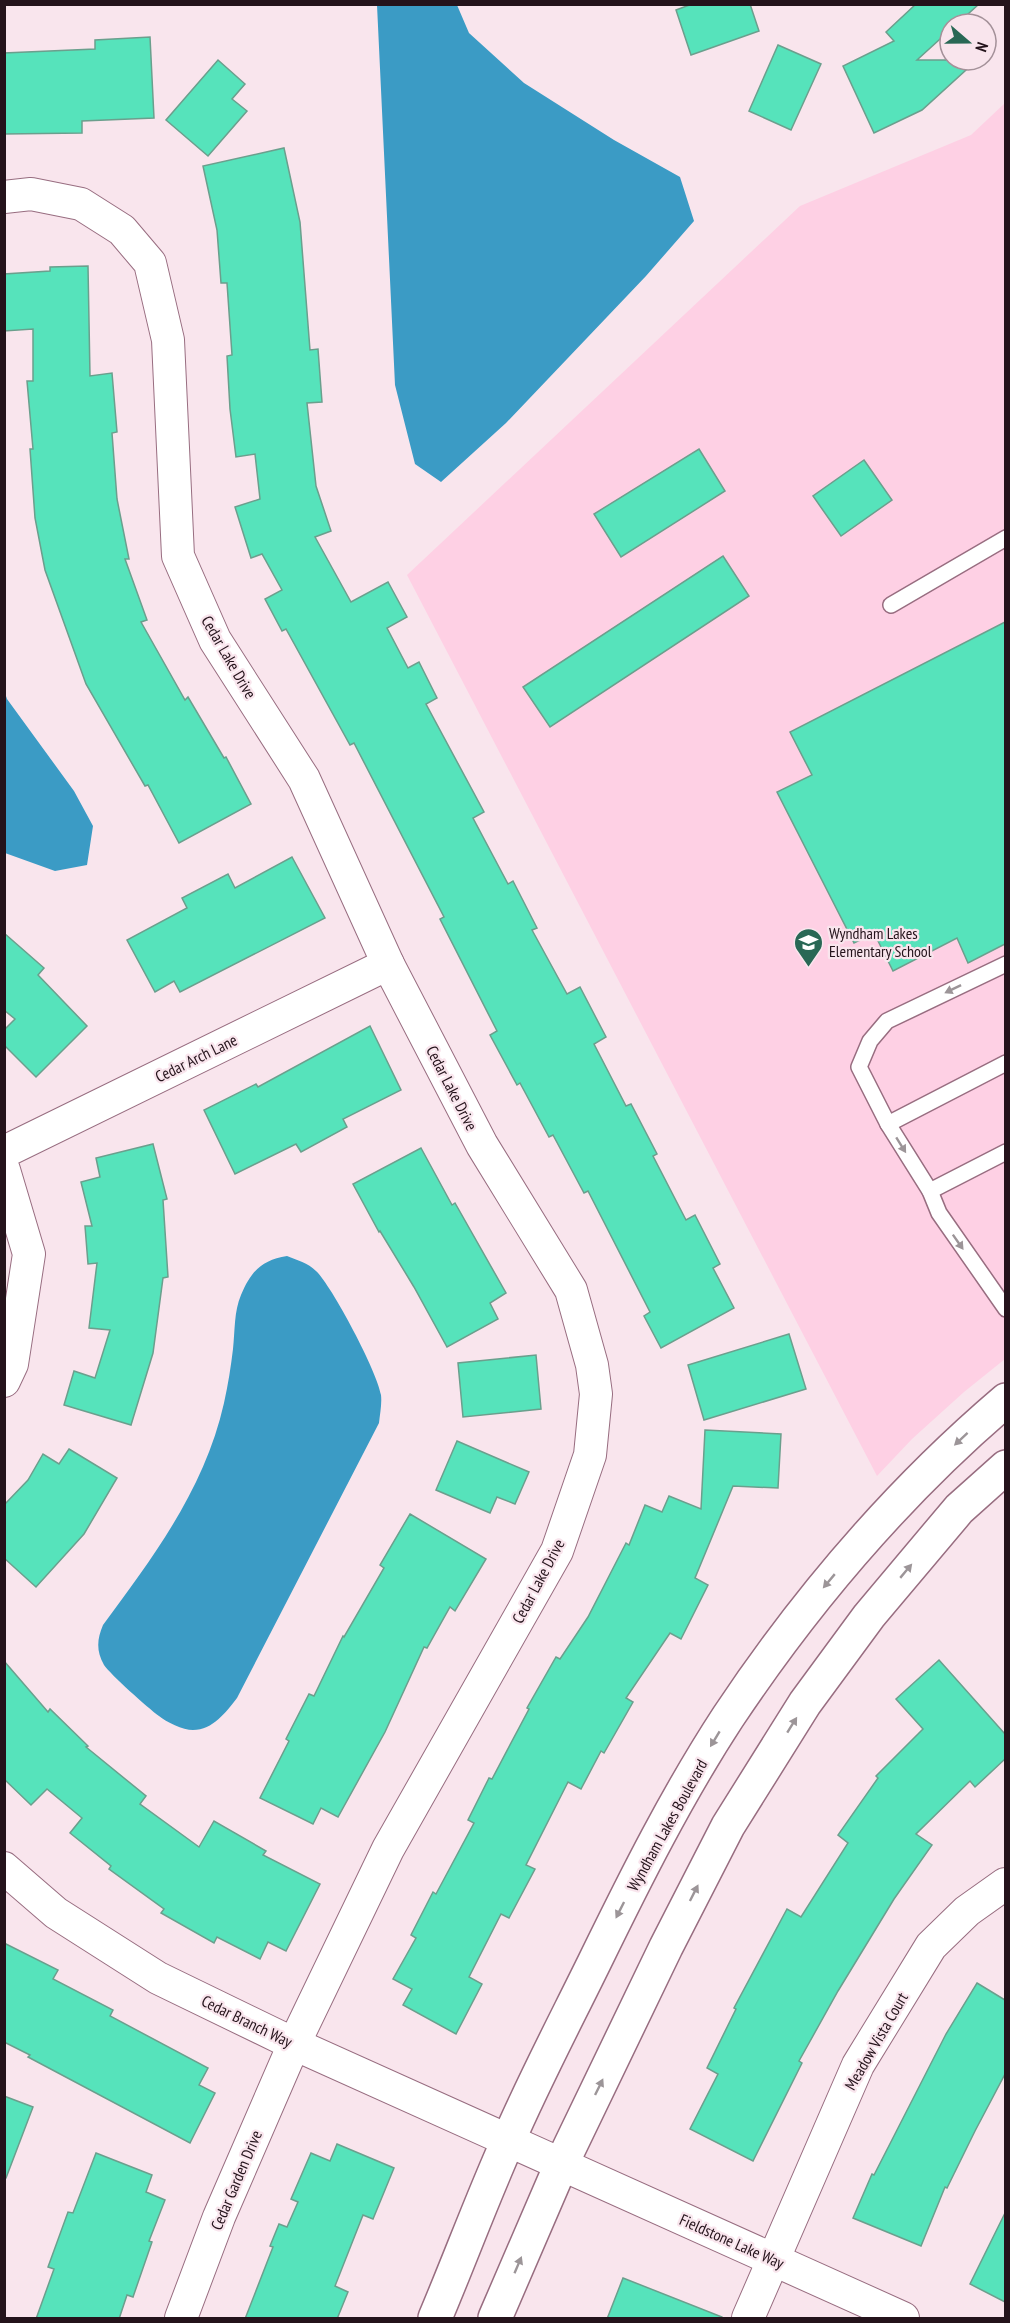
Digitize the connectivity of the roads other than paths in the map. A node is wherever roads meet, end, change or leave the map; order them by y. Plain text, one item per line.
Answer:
1 (4, 197) edge
2 (1005, 538) edge
3 (891, 605) dead end
4 (388, 964) junction
5 (1005, 964) edge
6 (1005, 1063) edge
7 (888, 1124) junction
8 (4, 1152) edge
9 (1005, 1152) edge
10 (4, 1170) edge
11 (930, 1191) junction
12 (1005, 1309) edge
13 (4, 1382) edge
14 (1005, 1400) edge
15 (1005, 1467) edge
16 (4, 1868) edge
17 (1005, 1884) edge
18 (294, 2044) junction
19 (508, 2140) junction
20 (561, 2165) junction
21 (772, 2259) junction
22 (180, 2319) edge
23 (435, 2319) edge
24 (495, 2319) edge
25 (748, 2319) edge
26 (903, 2319) edge

1 - 4 street, Cedar Lake Drive
2 - 3 lane
4 - 8 street, Cedar Arch Lane
4 - 18 street, Cedar Lake Drive
5 -> 7 lane
6 - 7 lane
7 -> 11 lane
9 - 11 lane
10 - 13 street
11 -> 12 lane
14 -> 19 street, Wyndham Lakes Boulevard
20 -> 15 street
16 - 18 street, Cedar Branch Way
17 - 21 street, Meadow Vista Court
18 - 19 street, Cedar Branch Way
18 - 22 street, Cedar Garden Drive
19 - 20 street, Cedar Branch Way
19 - 23 street, Wyndham Lakes Boulevard
20 - 21 street, Fieldstone Lake Way
24 -> 20 street
21 - 25 street, Meadow Vista Court
21 - 26 street, Fieldstone Lake Way

